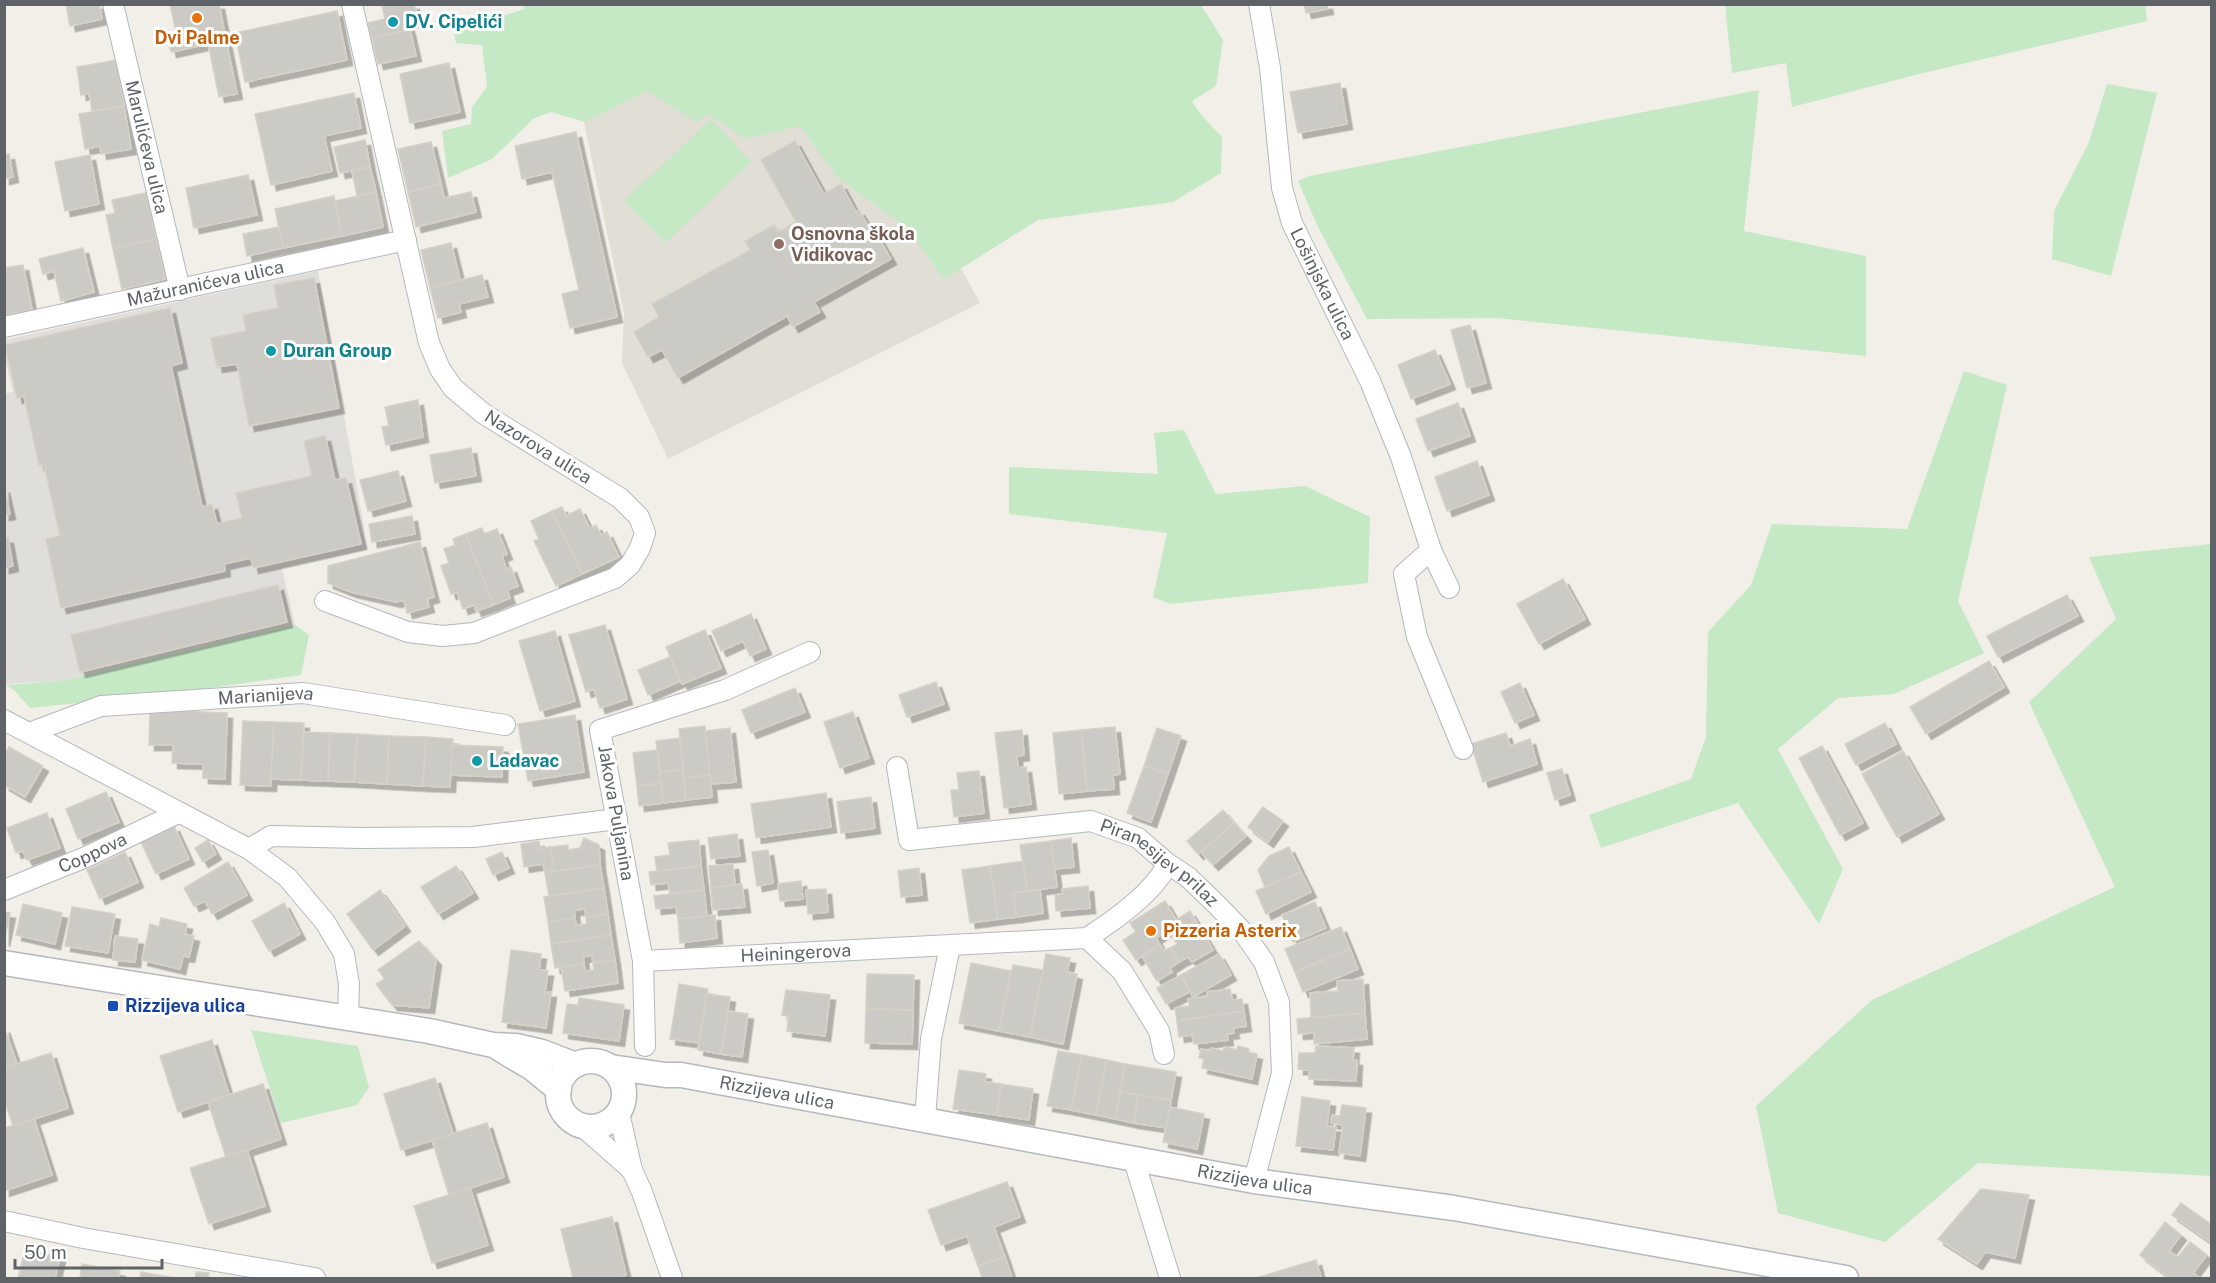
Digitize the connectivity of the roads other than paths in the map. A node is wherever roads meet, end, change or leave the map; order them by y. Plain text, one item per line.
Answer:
1 (113, 4) edge
2 (352, 4) edge
3 (1258, 4) edge
4 (406, 240) junction
5 (180, 290) junction
6 (4, 327) edge
7 (1431, 550) junction
8 (1449, 588) dead end
9 (325, 601) dead end
10 (810, 652) dead end
11 (4, 720) edge
12 (506, 725) dead end
13 (29, 733) junction
14 (1463, 749) dead end
15 (897, 767) dead end
16 (178, 813) junction
17 (616, 819) junction
18 (249, 849) junction
19 (1168, 864) junction
20 (4, 890) edge
21 (1087, 938) junction
22 (950, 946) junction
23 (643, 961) junction
24 (4, 963) edge
25 (348, 1019) junction
26 (493, 1045) junction
27 (645, 1046) dead end
28 (1164, 1054) dead end
29 (576, 1065) junction
30 (611, 1067) junction
31 (665, 1075) junction
32 (559, 1089) junction
33 (621, 1106) junction
34 (926, 1119) junction
35 (582, 1126) junction
36 (1133, 1157) junction
37 (632, 1170) junction
38 (1254, 1181) junction
39 (4, 1221) edge
40 (315, 1278) edge
41 (672, 1278) edge
42 (1170, 1278) edge
43 (1846, 1278) edge

1 - 5 street, Marulićeva ulica
2 - 4 street, Nazorova ulica
3 - 7 street, Lošinjska ulica
4 - 5 street, Mažuranićeva ulica
4 - 9 street, Nazorova ulica
5 - 6 street, Mažuranićeva ulica
7 - 8 street, Lošinjska ulica
7 - 14 street
10 - 17 street, Jakova Puljanina
11 - 13 street
12 - 13 street, Marianijeva
13 - 16 street
15 - 19 street, Piranesijev prilaz
16 - 18 street
16 - 20 street, Coppova
17 - 18 street
17 - 23 street, Jakova Puljanina
18 - 25 street
19 - 21 street
19 - 38 street, Piranesijev prilaz
21 - 22 street, Heiningerova
21 - 28 street
22 - 23 street, Heiningerova
22 - 34 street
23 - 27 street, Jakova Puljanina
24 - 25 street
25 - 26 street
26 - 29 street
26 - 32 street
29 - 30 street
29 - 32 street
30 - 31 street, Rizzijeva ulica
30 - 33 street
31 - 33 street
31 - 34 street, Rizzijeva ulica
32 - 35 street
33 - 35 street
33 - 37 street
34 - 36 street, Rizzijeva ulica
35 - 37 street
36 - 38 street, Rizzijeva ulica
36 - 42 street
37 - 41 street
38 - 43 street, Rizzijeva ulica
39 - 40 street

